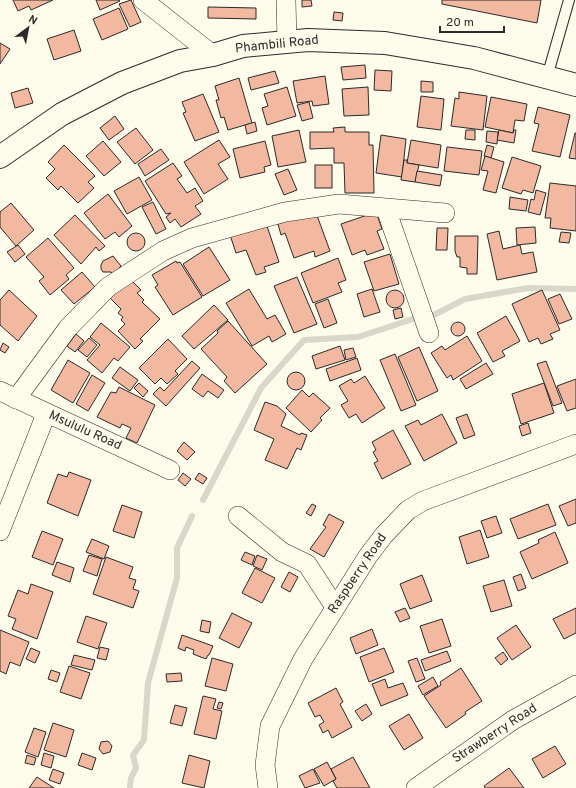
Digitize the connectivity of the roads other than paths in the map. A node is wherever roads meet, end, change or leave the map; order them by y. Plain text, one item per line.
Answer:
1 (143, 0) edge
2 (286, 0) edge
3 (569, 0) edge
4 (286, 42) junction
5 (213, 55) junction
6 (547, 78) junction
7 (576, 86) edge
8 (3, 148) edge
9 (386, 209) junction
10 (445, 214) dead end
11 (429, 333) dead end
12 (8, 395) edge
13 (46, 414) junction
14 (576, 444) edge
15 (170, 470) dead end
16 (238, 516) dead end
17 (0, 531) edge
18 (335, 607) junction
19 (576, 685) edge
20 (268, 788) edge
21 (416, 788) edge

1 - 5 street
2 - 4 street
3 - 6 lane
4 - 5 street, Phambili Road
4 - 6 street, Phambili Road
5 - 8 street, Phambili Road
6 - 7 street, Phambili Road
9 - 10 street
9 - 11 street
9 - 12 street
12 - 13 street, Msululu Road
13 - 15 street, Msululu Road
13 - 17 street
14 - 18 street, Raspberry Road
16 - 18 street
18 - 20 street, Raspberry Road
19 - 21 street, Strawberry Road

